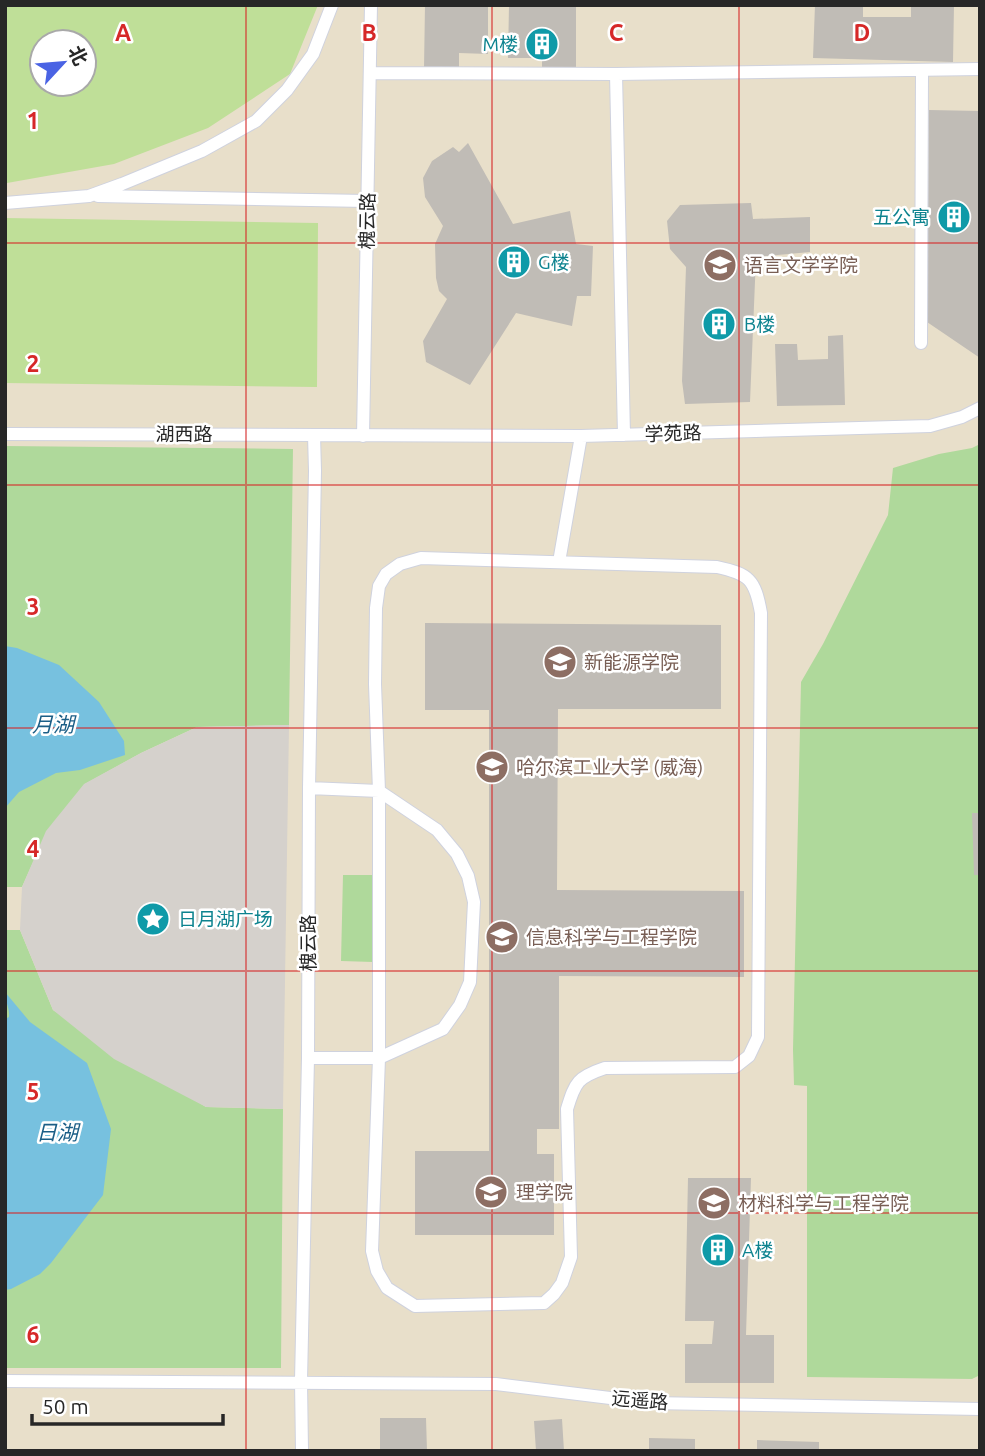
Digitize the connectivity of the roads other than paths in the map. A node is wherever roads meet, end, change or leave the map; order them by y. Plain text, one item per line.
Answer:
1 (332, 5) edge
2 (371, 5) edge
3 (980, 69) edge
4 (922, 71) junction
5 (371, 73) junction
6 (616, 74) junction
7 (89, 196) junction
8 (367, 201) junction
9 (5, 203) edge
10 (921, 343) dead end
11 (980, 408) edge
12 (5, 434) edge
13 (314, 435) junction
14 (624, 435) junction
15 (363, 436) junction
16 (581, 436) junction
17 (559, 562) junction
18 (309, 788) junction
19 (379, 791) junction
20 (307, 1058) junction
21 (379, 1058) junction
22 (5, 1381) edge
23 (301, 1381) junction
24 (980, 1409) edge
25 (302, 1451) edge

1 - 7 lane
2 - 5 lane, 槐云路
3 - 4 lane
4 - 6 lane
4 - 10 lane
5 - 6 lane
5 - 8 lane, 槐云路
6 - 14 lane
7 - 8 lane
7 - 9 lane
8 - 15 lane, 槐云路
11 - 14 lane, 学苑路
12 - 13 lane, 湖西路
13 - 15 lane, 湖西路
13 - 18 lane, 槐云路
14 - 16 lane, 学苑路
15 - 16 lane, 学苑路
16 - 17 lane
17 - 19 lane
17 - 21 lane
18 - 19 lane
18 - 20 lane, 槐云路
19 - 21 lane
19 - 21 lane
20 - 21 lane
20 - 23 lane, 槐云路
22 - 23 lane, 远遥路
23 - 24 lane, 远遥路
23 - 25 lane, 槐云路

